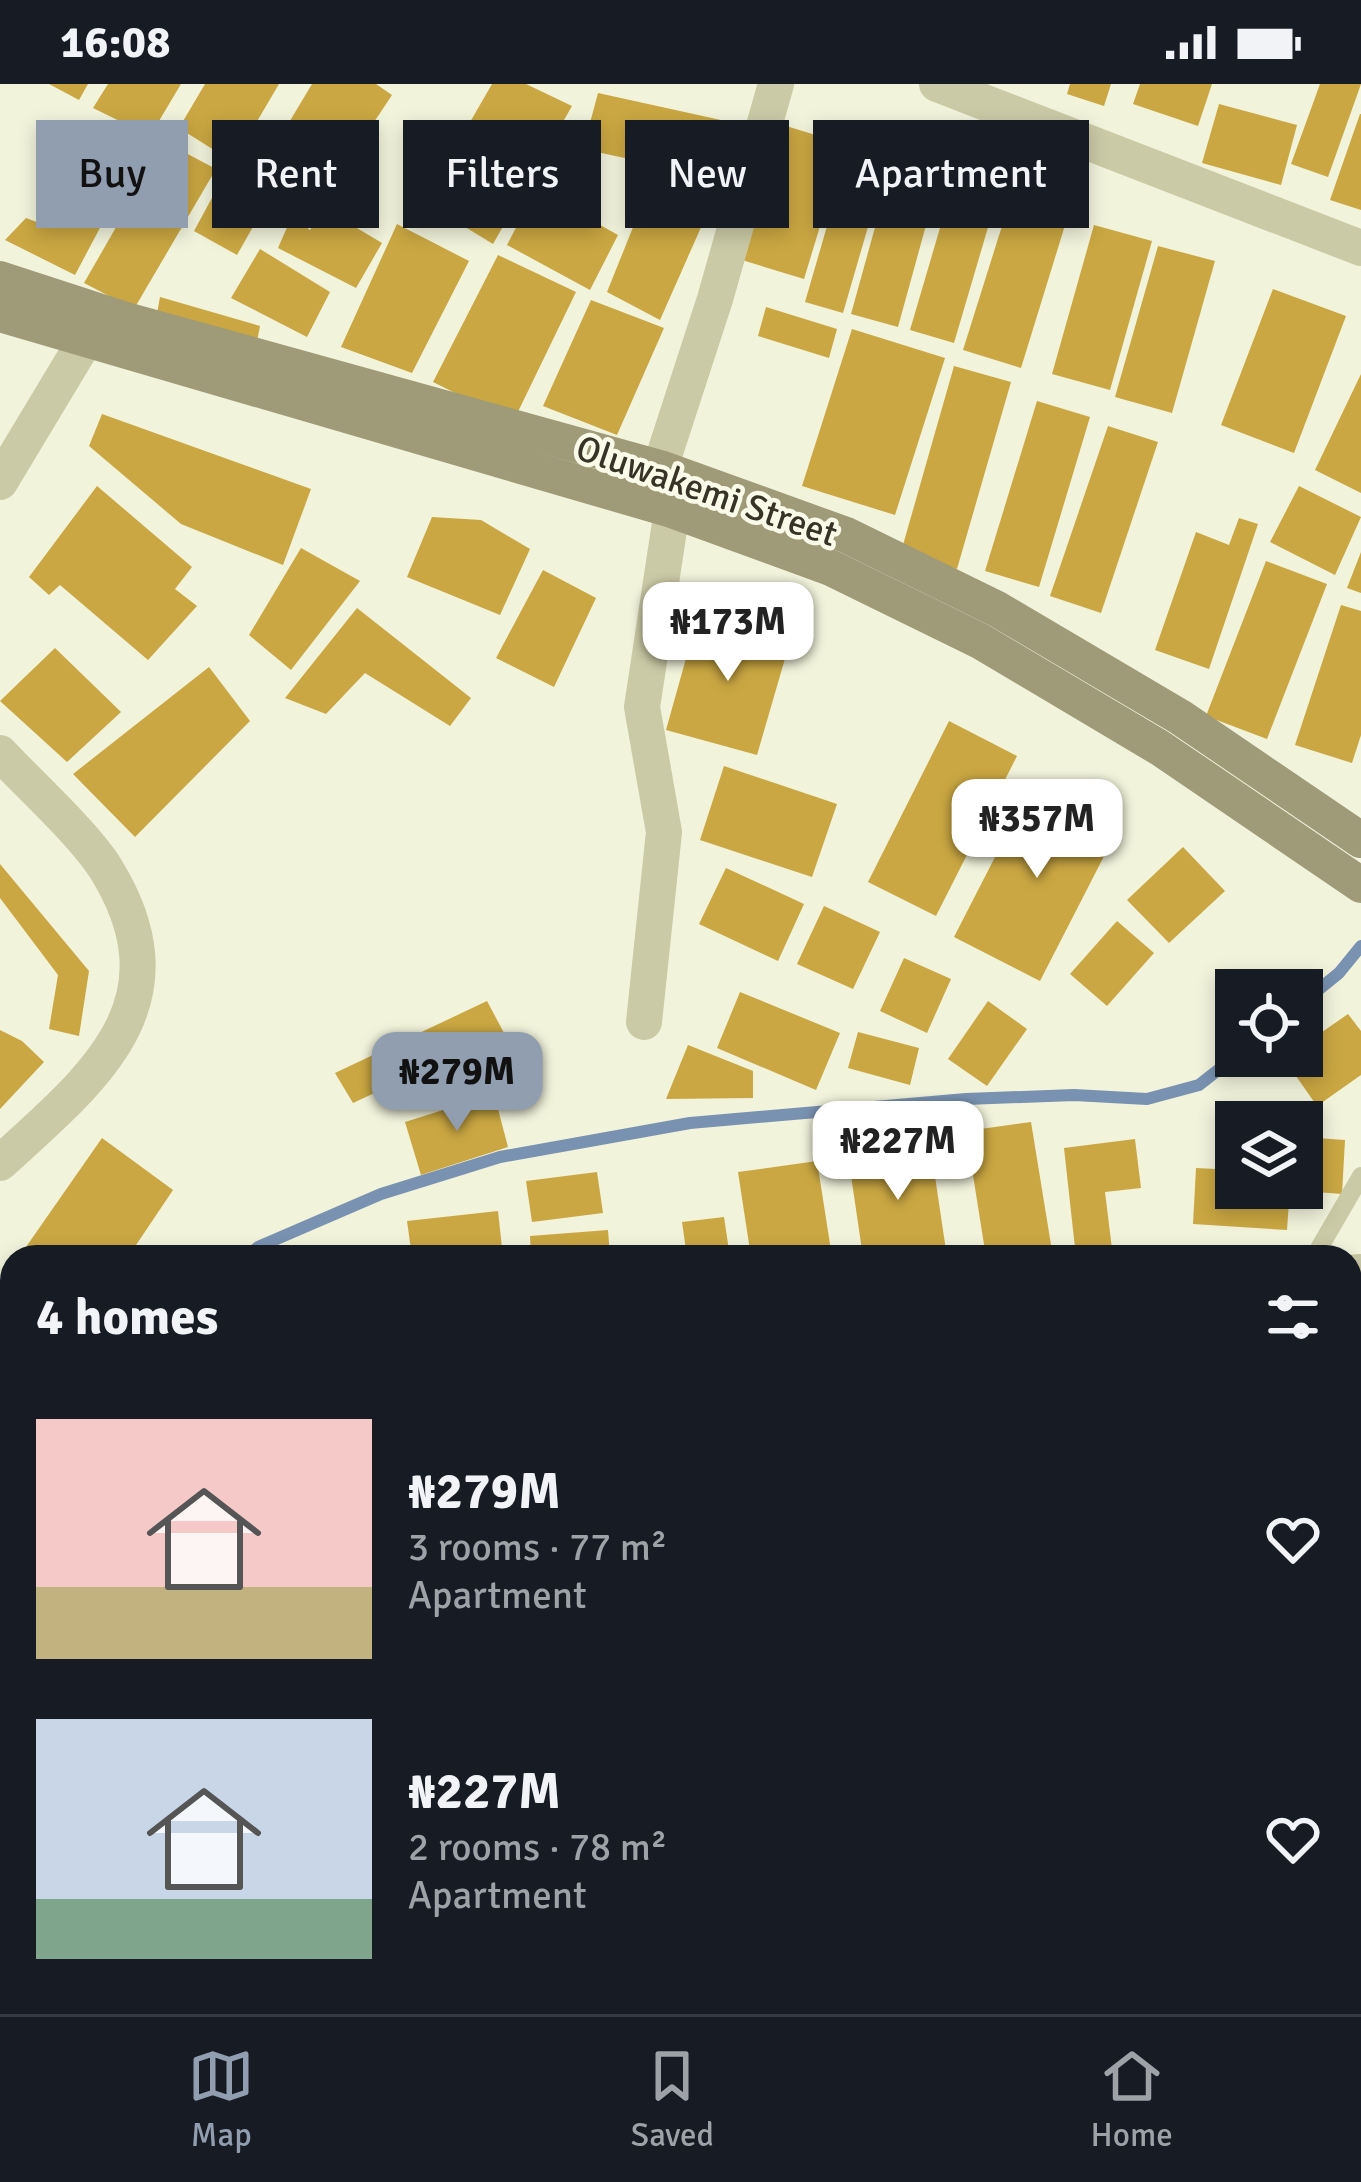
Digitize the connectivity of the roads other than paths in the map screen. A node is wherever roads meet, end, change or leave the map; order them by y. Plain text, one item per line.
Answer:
1 (776, 84) edge
2 (937, 84) edge
3 (1361, 248) edge
4 (0, 279) edge
5 (0, 314) edge
6 (86, 339) junction
7 (660, 468) junction
8 (0, 482) edge
9 (672, 511) junction
10 (0, 753) edge
11 (1353, 857) edge
12 (644, 1022) dead end
13 (0, 1163) edge
14 (1361, 1176) edge
15 (1321, 1245) edge

1 - 7 street
2 - 3 street
4 - 7 street, Oluwakemi Street
5 - 6 street, Oluwakemi Street
6 - 8 street
6 - 9 street, Oluwakemi Street
7 - 11 street, Oluwakemi Street
9 - 11 street, Oluwakemi Street
9 - 12 street
10 - 13 street
14 - 15 lane

